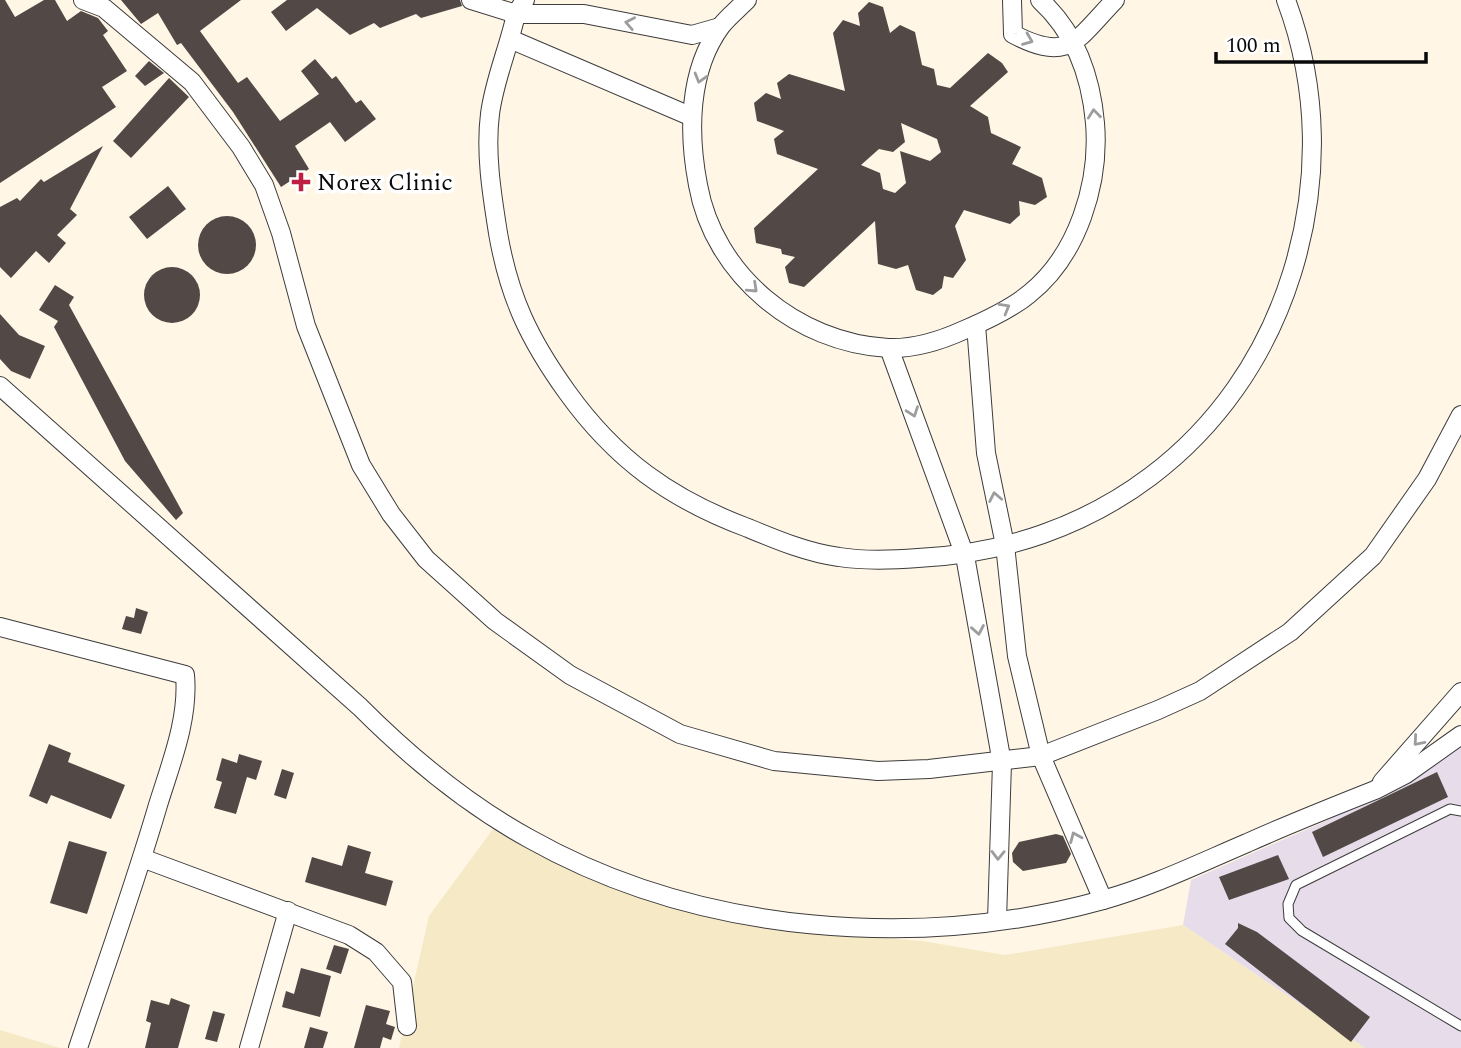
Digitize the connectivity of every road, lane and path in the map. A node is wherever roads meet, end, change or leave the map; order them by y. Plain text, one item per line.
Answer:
1 (83, 0) edge
2 (471, 0) edge
3 (747, 0) edge
4 (1012, 0) edge
5 (1040, 0) edge
6 (1115, 0) edge
7 (1286, 0) edge
8 (521, 7) edge
9 (720, 27) junction
10 (510, 39) junction
11 (1073, 42) junction
12 (690, 116) junction
13 (976, 325) junction
14 (890, 348) junction
15 (0, 386) edge
16 (1461, 415) edge
17 (1005, 545) junction
18 (965, 556) junction
19 (0, 627) edge
20 (1461, 692) edge
21 (1461, 735) edge
22 (1041, 757) junction
23 (1002, 763) junction
24 (1375, 790) junction
25 (1461, 811) edge
26 (142, 859) junction
27 (1103, 900) junction
28 (288, 911) junction
29 (997, 920) junction
30 (407, 1026) dead end
31 (1461, 1026) edge
32 (78, 1048) edge
33 (249, 1048) edge

1 - 23 street
2 - 8 street
3 - 9 street
4 -> 11 street
5 - 11 street
6 - 11 street
7 - 17 street
9 -> 8 street
8 - 10 street
9 -> 12 street
10 - 12 street
10 - 18 street
13 -> 11 street
12 -> 14 street
13 - 14 street
17 -> 13 street
14 -> 18 street
15 - 29 street
16 - 22 street
17 - 18 street
17 - 22 street
18 -> 23 street
19 - 26 street
20 -> 24 street
21 - 24 street
22 - 23 street
27 -> 22 street
23 -> 29 street
24 - 27 street
25 - 31 lane
26 - 28 street
26 - 32 street
27 - 29 street
28 - 30 street
28 - 33 street

